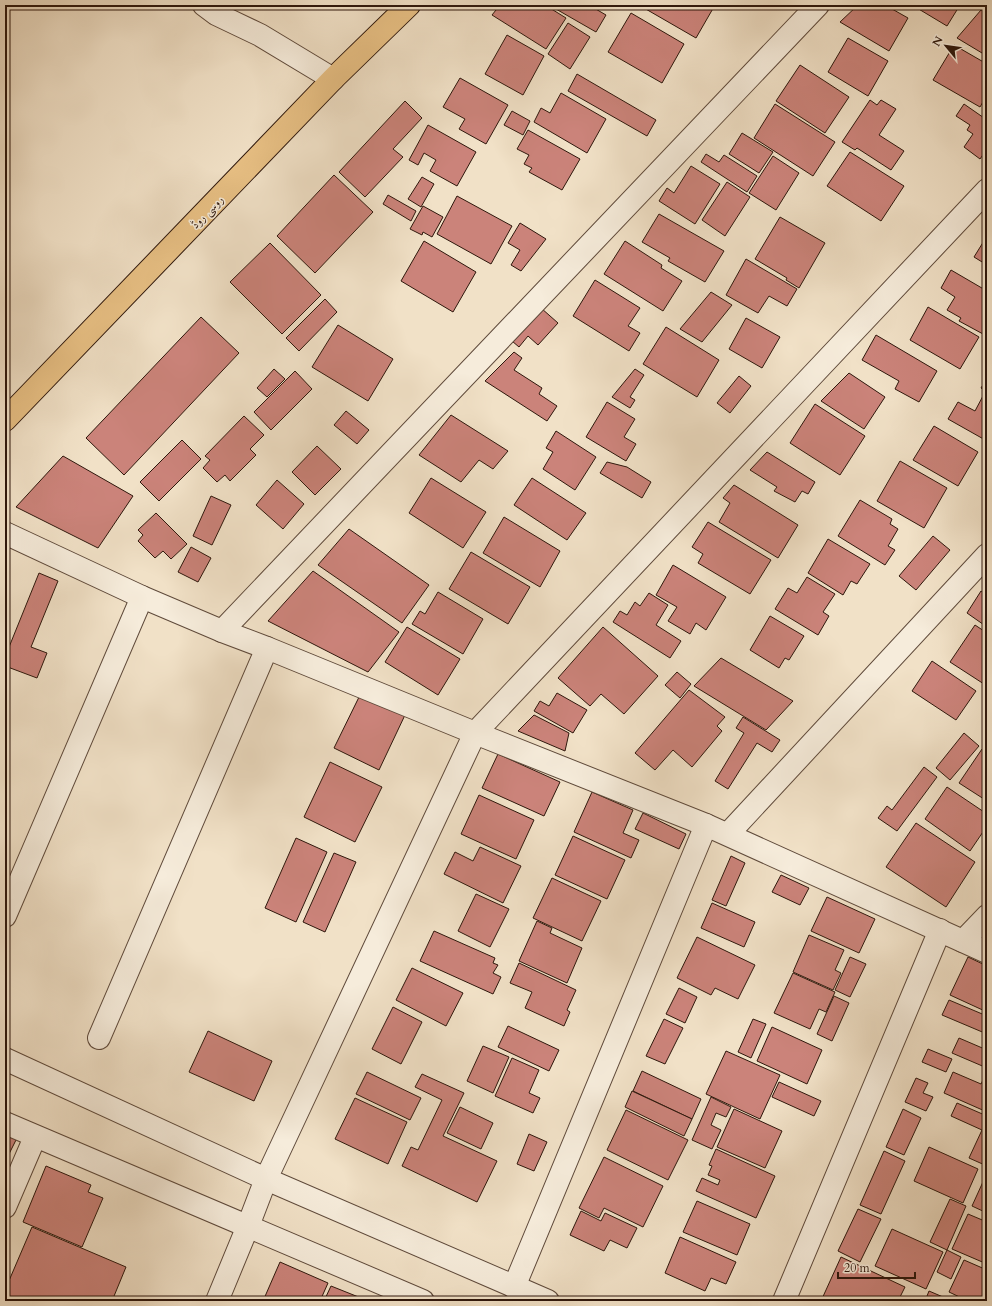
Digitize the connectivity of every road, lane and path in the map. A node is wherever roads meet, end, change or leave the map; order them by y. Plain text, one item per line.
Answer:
1 (204, 5) edge
2 (409, 5) edge
3 (818, 5) edge
4 (333, 79) junction
5 (987, 190) edge
6 (5, 420) edge
7 (5, 533) edge
8 (987, 555) edge
9 (142, 597) junction
10 (222, 631) junction
11 (267, 648) junction
12 (476, 733) junction
13 (706, 825) junction
14 (728, 834) junction
15 (5, 916) edge
16 (987, 916) edge
17 (940, 930) junction
18 (963, 941) junction
19 (987, 952) edge
20 (99, 1038) dead end
21 (5, 1059) edge
22 (5, 1124) edge
23 (35, 1137) junction
24 (266, 1179) junction
25 (5, 1207) edge
26 (248, 1226) junction
27 (514, 1287) junction
28 (217, 1301) edge
29 (424, 1301) edge
30 (548, 1301) edge
31 (784, 1301) edge

1 - 4 street
2 - 4 main road, روسی روڈ
3 - 10 street
4 - 6 main road, روسی روڈ
5 - 12 street
7 - 9 street
8 - 14 street
9 - 10 street
9 - 15 street
10 - 11 street
11 - 12 street
11 - 20 street
12 - 13 street
12 - 24 street
13 - 14 street
13 - 27 street
14 - 17 street
16 - 18 street
17 - 18 street
17 - 31 street
18 - 19 street
21 - 24 street
22 - 23 street
23 - 25 street
23 - 26 street
24 - 26 street
24 - 27 street
26 - 28 street
26 - 29 street
27 - 30 street

